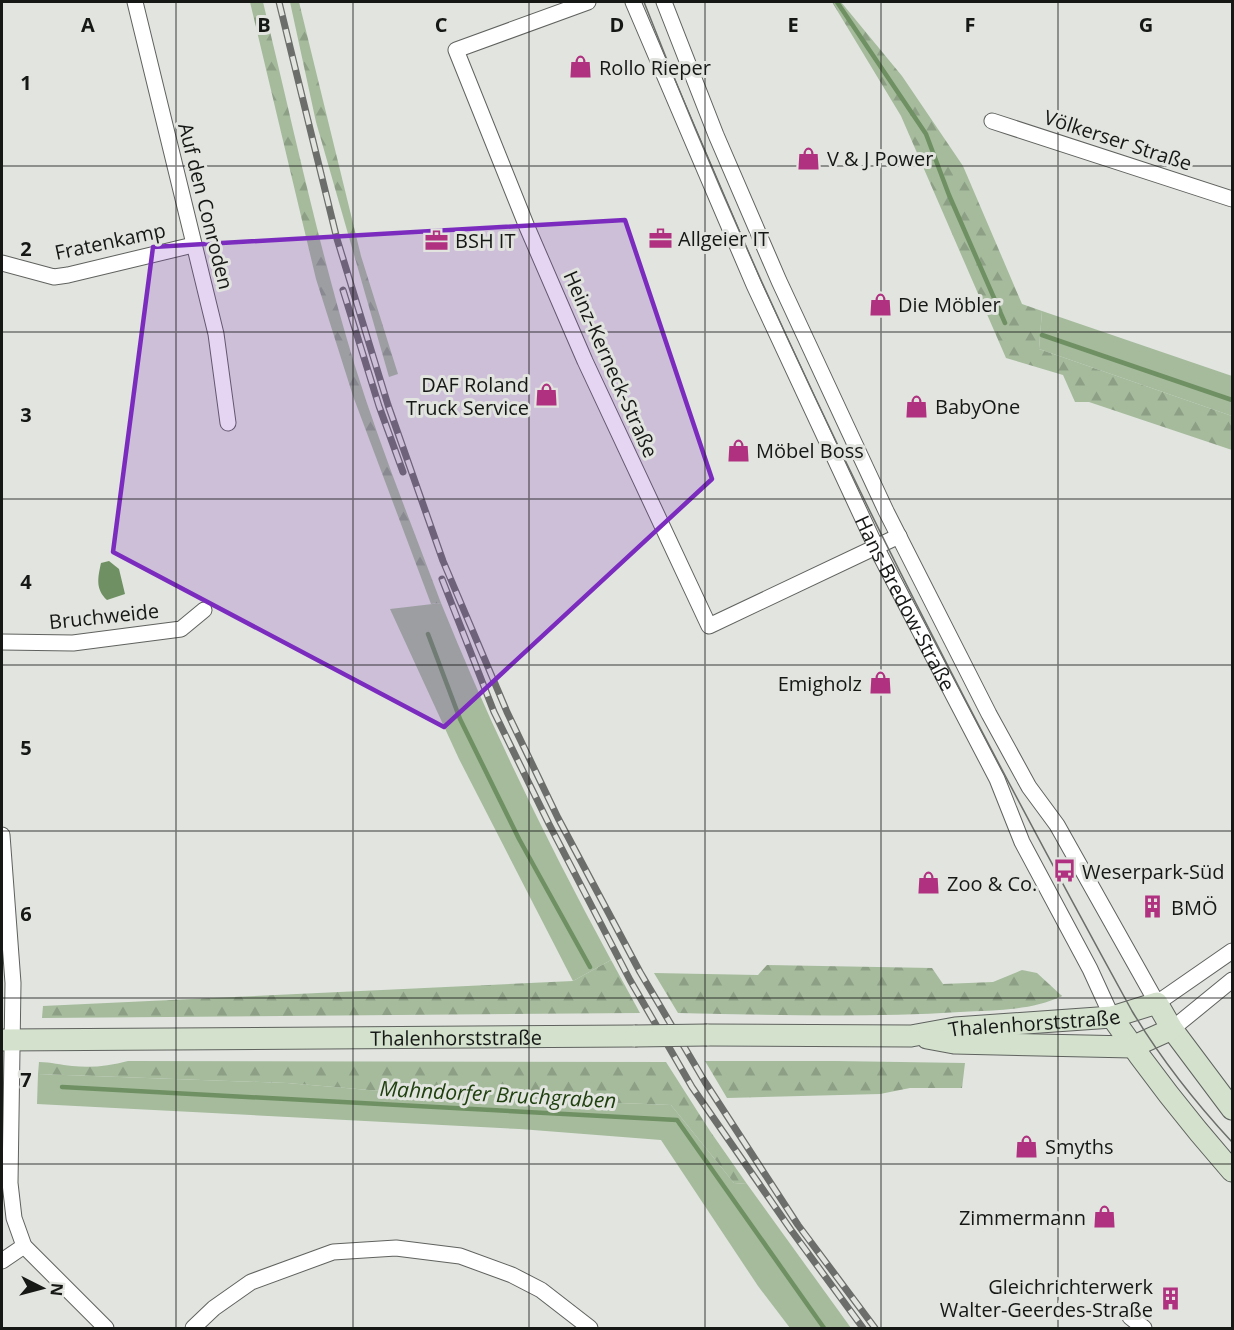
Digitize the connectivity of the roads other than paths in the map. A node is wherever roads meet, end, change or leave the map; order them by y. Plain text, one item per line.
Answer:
1 (135, 2) edge
2 (588, 2) edge
3 (633, 2) edge
4 (664, 2) edge
5 (992, 121) dead end
6 (1233, 199) edge
7 (193, 245) junction
8 (2, 263) edge
9 (228, 423) dead end
10 (899, 536) junction
11 (876, 547) junction
12 (204, 610) dead end
13 (2, 642) edge
14 (2, 835) edge
15 (1233, 951) edge
16 (1233, 980) edge
17 (1157, 1003) junction
18 (1112, 1017) junction
19 (1172, 1029) junction
20 (911, 1036) junction
21 (8, 1040) edge
22 (1132, 1047) junction
23 (1233, 1109) edge
24 (1233, 1172) edge
25 (24, 1246) junction
26 (2, 1261) edge
27 (1130, 1317) dead end
28 (106, 1329) edge
29 (193, 1329) edge
30 (591, 1329) edge
31 (1144, 1329) edge

1 - 7 street, Auf den Conroden
2 - 11 street, Heinz-Kerneck-Straße
3 - 11 street, Hans-Bredow-Straße
4 - 10 street, Hans-Bredow-Straße
5 - 6 street, Völkerser Straße
7 - 8 street, Fratenkamp
7 - 9 street, Auf den Conroden
10 - 11 street, Heinz-Kerneck-Straße
10 - 17 street, Hans-Bredow-Straße
11 - 18 street, Hans-Bredow-Straße
12 - 13 street, Bruchweide
14 - 21 street
15 - 17 street
16 - 19 street
17 - 18 main road, Thalenhorststraße
17 - 19 main road, Hans-Bredow-Straße
18 - 20 main road, Thalenhorststraße
18 - 22 main road, Hans-Bredow-Straße
19 - 22 main road
19 - 23 main road, Hans-Bredow-Straße
20 - 21 main road, Thalenhorststraße, bridge
20 - 22 main road, Thalenhorststraße
21 - 25 street
22 - 24 main road, Hans-Bredow-Straße
25 - 26 street
25 - 28 street
27 - 31 street
29 - 30 street

